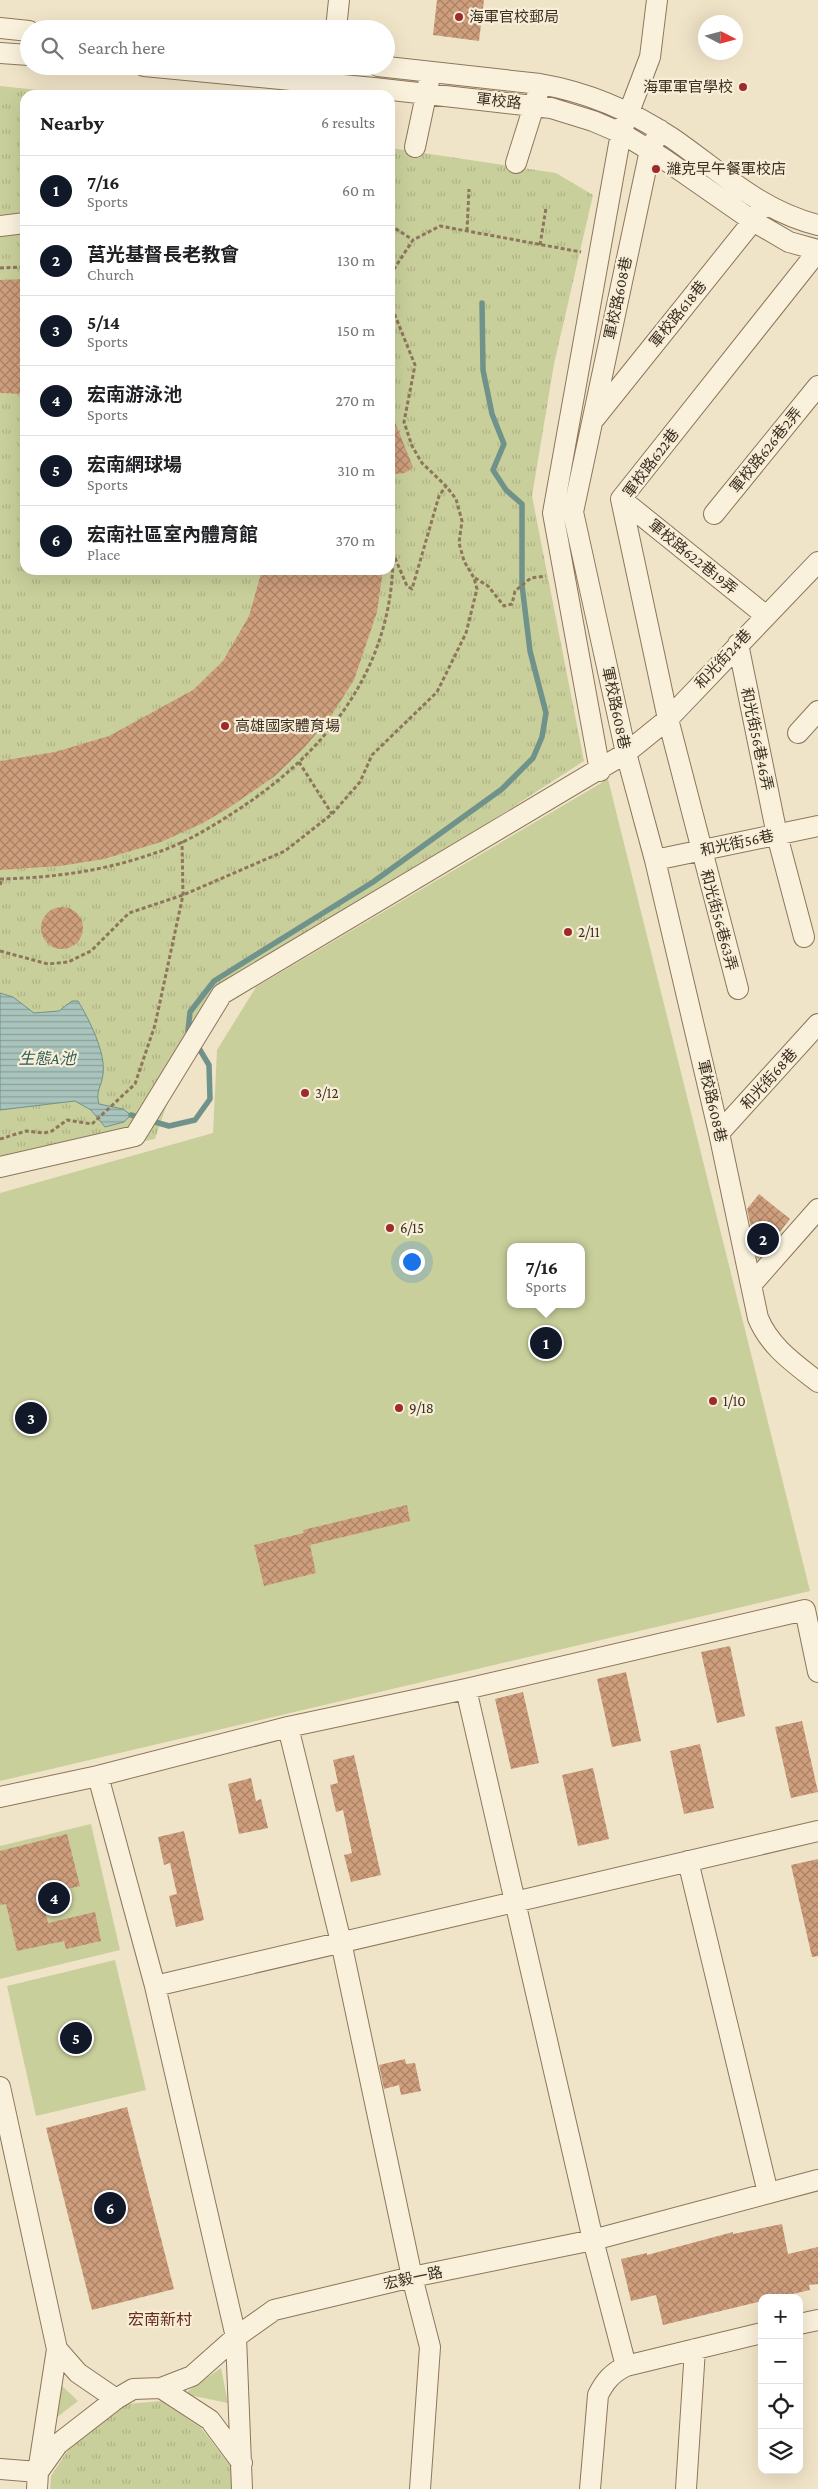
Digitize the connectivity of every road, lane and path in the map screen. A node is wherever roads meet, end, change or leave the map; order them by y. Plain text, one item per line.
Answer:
1 (340, 0) edge
2 (656, 0) edge
3 (337, 20) edge
4 (0, 28) edge
5 (20, 30) edge
6 (0, 53) edge
7 (20, 55) edge
8 (395, 68) edge
9 (431, 72) junction
10 (246, 75) edge
11 (314, 81) edge
12 (540, 84) junction
13 (392, 90) edge
14 (395, 90) edge
15 (427, 94) junction
16 (535, 105) junction
17 (629, 112) junction
18 (660, 130) junction
19 (621, 133) junction
20 (415, 147) dead end
21 (650, 150) junction
22 (516, 163) dead end
23 (469, 189) dead end
24 (546, 208) dead end
25 (758, 213) junction
26 (20, 223) edge
27 (818, 225) edge
28 (0, 226) edge
29 (395, 228) edge
30 (466, 231) junction
31 (413, 240) junction
32 (540, 245) junction
33 (818, 251) edge
34 (599, 255) junction
35 (20, 267) edge
36 (395, 267) edge
37 (0, 268) edge
38 (395, 315) edge
39 (818, 386) edge
40 (592, 422) junction
41 (446, 486) junction
42 (621, 499) junction
43 (714, 514) dead end
44 (395, 557) edge
45 (818, 562) edge
46 (564, 573) junction
47 (393, 575) edge
48 (474, 578) junction
49 (765, 615) junction
50 (738, 644) junction
51 (818, 711) edge
52 (668, 719) junction
53 (798, 733) dead end
54 (626, 754) junction
55 (299, 762) junction
56 (600, 770) junction
57 (332, 814) junction
58 (818, 826) edge
59 (777, 835) junction
60 (182, 841) junction
61 (701, 851) junction
62 (655, 860) junction
63 (1, 879) edge
64 (0, 885) edge
65 (183, 895) junction
66 (804, 937) dead end
67 (0, 951) edge
68 (738, 990) dead end
69 (818, 1024) edge
70 (719, 1133) junction
71 (0, 1139) edge
72 (0, 1167) edge
73 (818, 1209) edge
74 (751, 1285) junction
75 (818, 1382) edge
76 (818, 1672) edge
77 (466, 1689) junction
78 (288, 1727) junction
79 (98, 1776) junction
80 (0, 1797) edge
81 (818, 1830) edge
82 (688, 1861) junction
83 (515, 1902) junction
84 (341, 1942) junction
85 (154, 1986) junction
86 (0, 2087) edge
87 (818, 2180) edge
88 (768, 2193) junction
89 (594, 2240) junction
90 (412, 2277) junction
91 (818, 2320) edge
92 (803, 2323) edge
93 (758, 2334) edge
94 (236, 2337) junction
95 (58, 2349) junction
96 (695, 2349) junction
97 (626, 2366) junction
98 (161, 2388) junction
99 (116, 2399) junction
100 (242, 2463) junction
101 (0, 2469) edge
102 (38, 2480) edge
103 (242, 2489) edge
104 (420, 2489) edge
105 (590, 2489) edge
106 (686, 2489) edge

1 - 3 street
2 - 17 street
4 - 5 street
6 - 7 street
8 - 9 street, 軍校路
9 - 12 street, 軍校路
9 - 15 street
10 - 11 street, 軍校路
11 - 13 street, 軍校路
12 - 16 street
12 - 17 street, 軍校路
14 - 15 street, 軍校路
15 - 16 street, 軍校路
15 - 20 street
16 - 19 street, 軍校路
16 - 22 street
17 - 18 street, 軍校路
17 - 19 street
18 - 21 street, 軍校路608巷
18 - 25 street, 軍校路
19 - 21 street, 軍校路
19 - 34 street
21 - 25 street, 軍校路
21 - 40 street, 軍校路608巷
23 - 30 path
24 - 32 path
25 - 27 street, 軍校路
25 - 33 street, 軍校路
25 - 40 street, 軍校路618巷
26 - 28 street
29 - 31 path
30 - 31 path
30 - 32 path
31 - 36 path
32 - 34 path
33 - 42 street, 軍校路622巷
34 - 46 street
35 - 37 path
38 - 41 path
39 - 43 street, 軍校路626巷2弄
40 - 54 street, 軍校路608巷
41 - 44 path
41 - 48 path
42 - 49 street, 軍校路622巷19弄
42 - 52 street, 軍校路622巷
45 - 49 street, 和光街24巷
46 - 48 path
46 - 56 street
47 - 55 path
48 - 57 path
49 - 50 street, 和光街24巷
50 - 52 street, 和光街24巷
50 - 59 street, 和光街56巷46弄
51 - 53 street
52 - 54 street, 和光街24巷
52 - 61 street, 軍校路622巷
54 - 56 street, 和光街24巷
54 - 62 street, 軍校路608巷
55 - 57 path
55 - 60 path
56 - 72 street, 和光街24巷
57 - 65 path
58 - 59 street, 和光街56巷
59 - 61 street, 和光街56巷
59 - 66 street, 和光街56巷46弄
60 - 63 path
60 - 65 path
61 - 62 street, 和光街56巷
61 - 68 street, 和光街56巷63弄
62 - 70 street, 軍校路608巷
63 - 64 path
65 - 67 path
65 - 71 path
69 - 70 street, 和光街68巷
70 - 74 street, 軍校路608巷
73 - 74 street
74 - 75 street, 軍校路608巷
76 - 77 street
77 - 78 street
77 - 83 street
78 - 79 street
78 - 84 street
79 - 80 street
79 - 85 street
81 - 82 street
82 - 83 street
82 - 88 street
83 - 84 street
83 - 89 street
84 - 85 street
84 - 90 street
85 - 94 street
86 - 95 street
87 - 88 street, 宏毅一路
88 - 89 street, 宏毅一路
89 - 90 street, 宏毅一路
89 - 97 street
90 - 94 street, 宏毅一路
90 - 104 street
91 - 92 street
93 - 96 street
94 - 98 street, 宏毅一路
94 - 100 street
95 - 99 street
95 - 102 street
96 - 97 street
96 - 106 street
97 - 105 street
98 - 99 street, 宏毅一路
98 - 100 street
99 - 102 street, 宏毅一路
100 - 103 street
101 - 102 street

